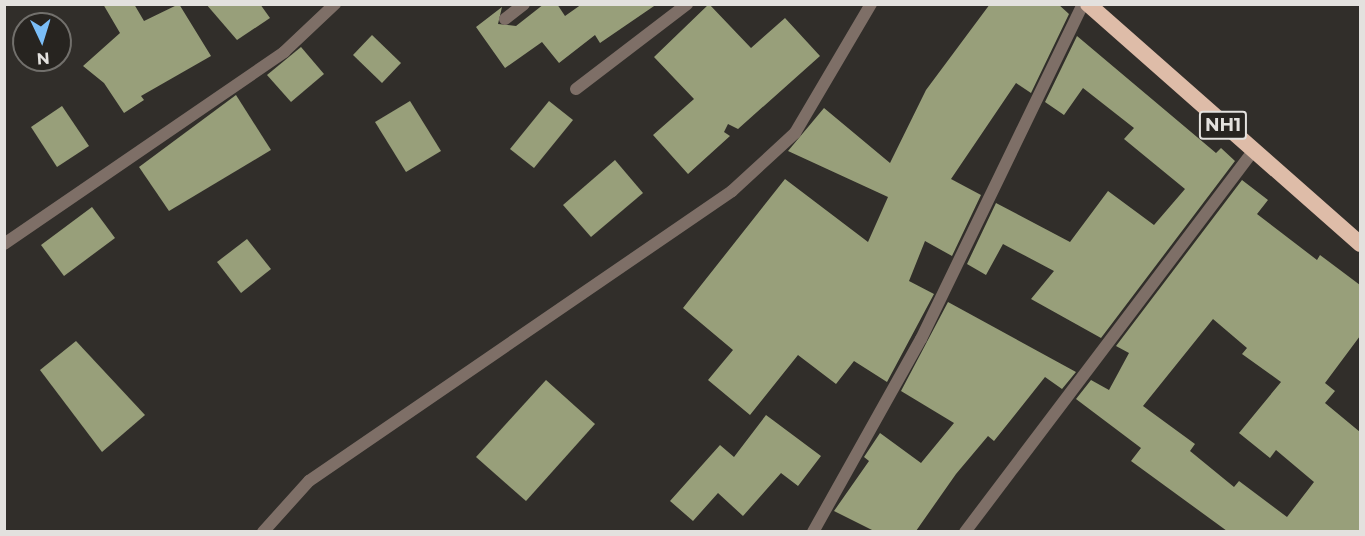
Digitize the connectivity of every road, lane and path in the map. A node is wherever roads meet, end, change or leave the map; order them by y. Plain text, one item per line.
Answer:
1 (335, 4) edge
2 (524, 4) edge
3 (687, 4) edge
4 (871, 4) edge
5 (1083, 4) edge
6 (1088, 4) edge
7 (505, 19) dead end
8 (576, 89) dead end
9 (1253, 151) junction
10 (4, 243) edge
11 (1360, 244) edge
12 (263, 531) edge
13 (813, 531) edge
14 (965, 531) edge

1 - 10 street
2 - 7 street
3 - 8 street
4 - 12 street
5 - 13 street
6 - 9 highway, NH1
9 - 11 highway, NH1
9 - 14 street

